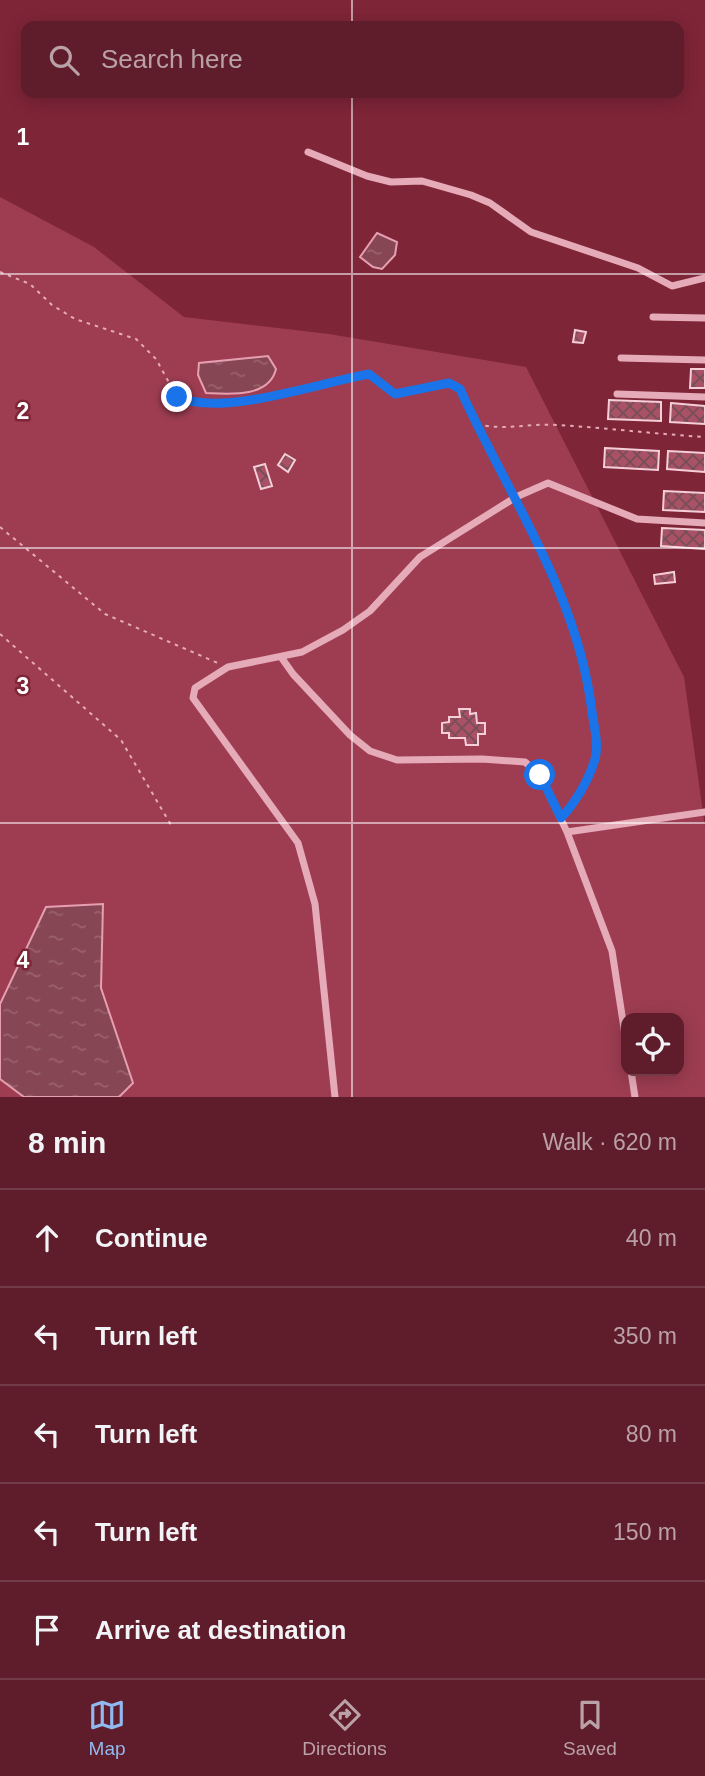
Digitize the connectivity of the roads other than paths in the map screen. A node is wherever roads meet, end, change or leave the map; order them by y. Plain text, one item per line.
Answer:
1 (308, 152) dead end
2 (705, 278) edge
3 (653, 317) dead end
4 (705, 318) edge
5 (621, 358) dead end
6 (705, 360) edge
7 (617, 394) dead end
8 (705, 397) edge
9 (705, 523) edge
10 (281, 657) junction
11 (705, 812) edge
12 (567, 832) junction
13 (622, 1013) edge
14 (632, 1076) edge
15 (335, 1097) edge
16 (635, 1097) edge

1 - 2 street
3 - 4 street
5 - 6 street
7 - 8 street
9 - 10 street
10 - 12 street
10 - 15 street
11 - 12 street
12 - 13 street
14 - 16 street

